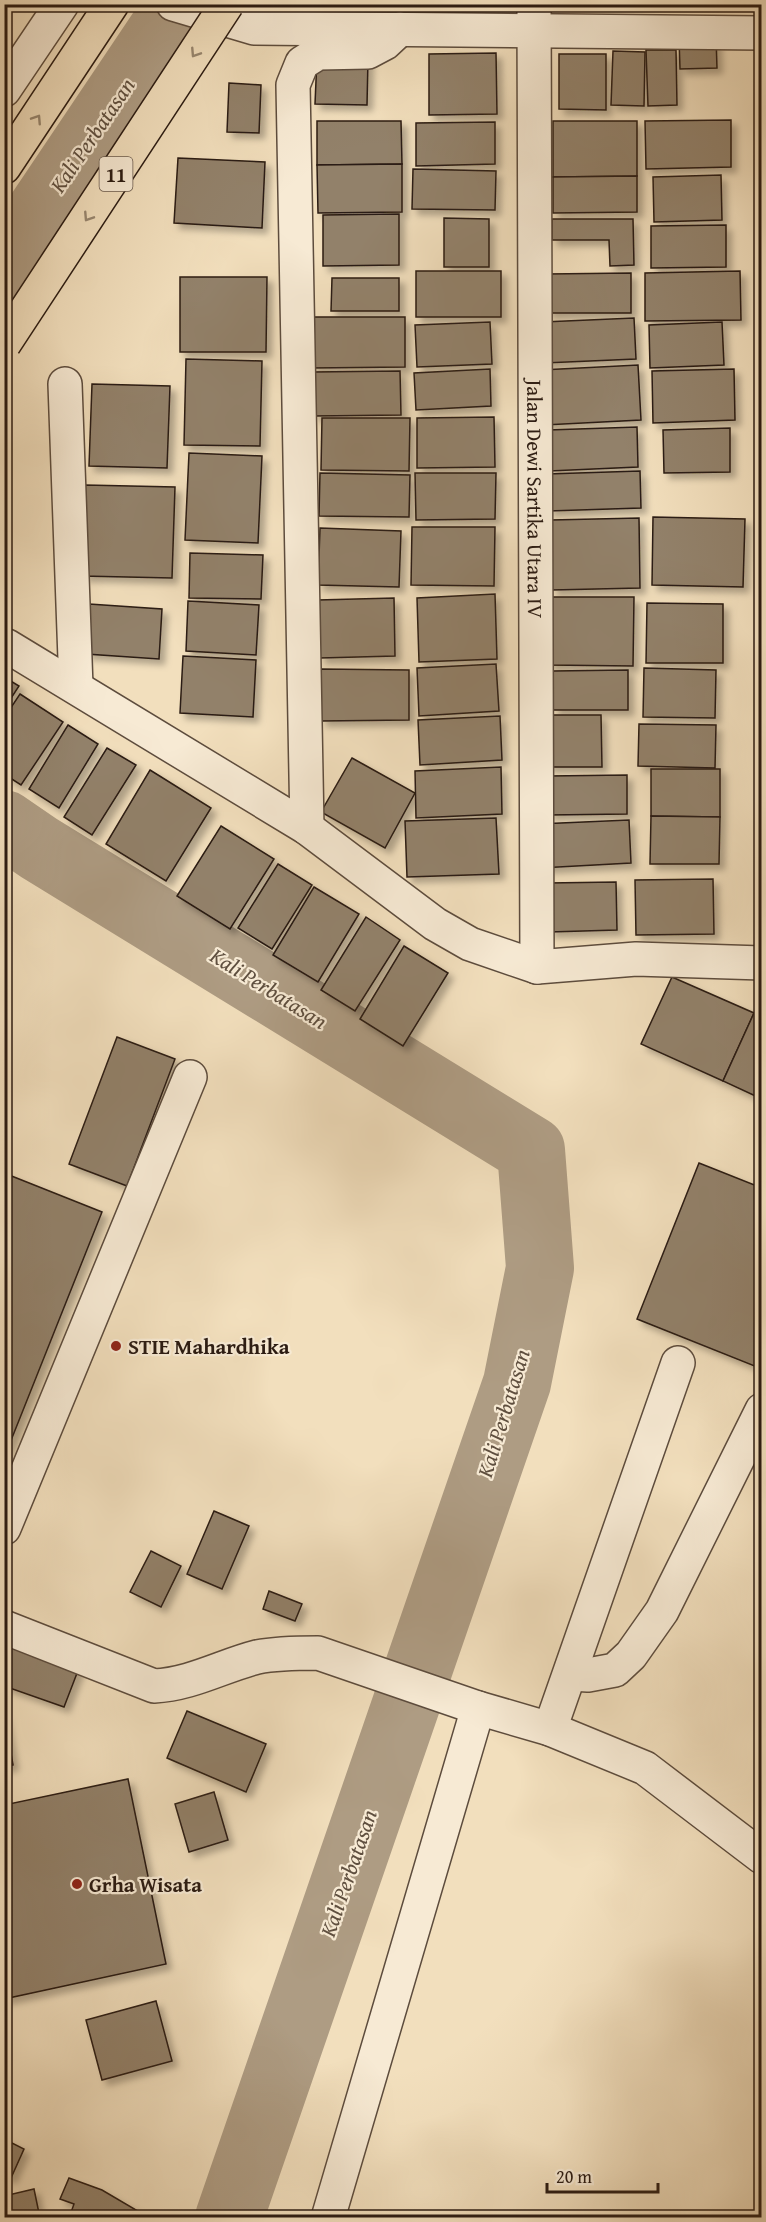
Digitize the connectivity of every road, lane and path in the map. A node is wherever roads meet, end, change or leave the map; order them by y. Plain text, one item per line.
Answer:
1 (62, 4) edge
2 (112, 4) edge
3 (173, 4) edge
4 (227, 4) edge
5 (534, 18) edge
6 (400, 29) junction
7 (762, 33) edge
8 (4, 90) edge
9 (4, 167) edge
10 (4, 344) edge
11 (65, 384) dead end
12 (7, 646) dead end
13 (76, 687) junction
14 (307, 828) junction
15 (762, 963) edge
16 (537, 967) junction
17 (190, 1077) dead end
18 (678, 1363) dead end
19 (762, 1410) edge
20 (4, 1528) edge
21 (4, 1627) edge
22 (571, 1674) junction
23 (478, 1708) junction
24 (550, 1729) junction
25 (762, 1857) edge
26 (328, 2217) edge

1 - 8 street
9 -> 2 highway
3 - 6 street
4 -> 10 highway, 11, bridge
5 - 6 street
5 - 7 street
5 - 16 street, Jalan Dewi Sartika Utara IV
6 - 14 street
11 - 13 street
12 - 13 street
13 - 14 street
14 - 16 street
15 - 16 street
17 - 20 street
18 - 22 street
19 - 22 street
21 - 23 street
22 - 24 street
23 - 24 street
23 - 26 street
24 - 25 street

